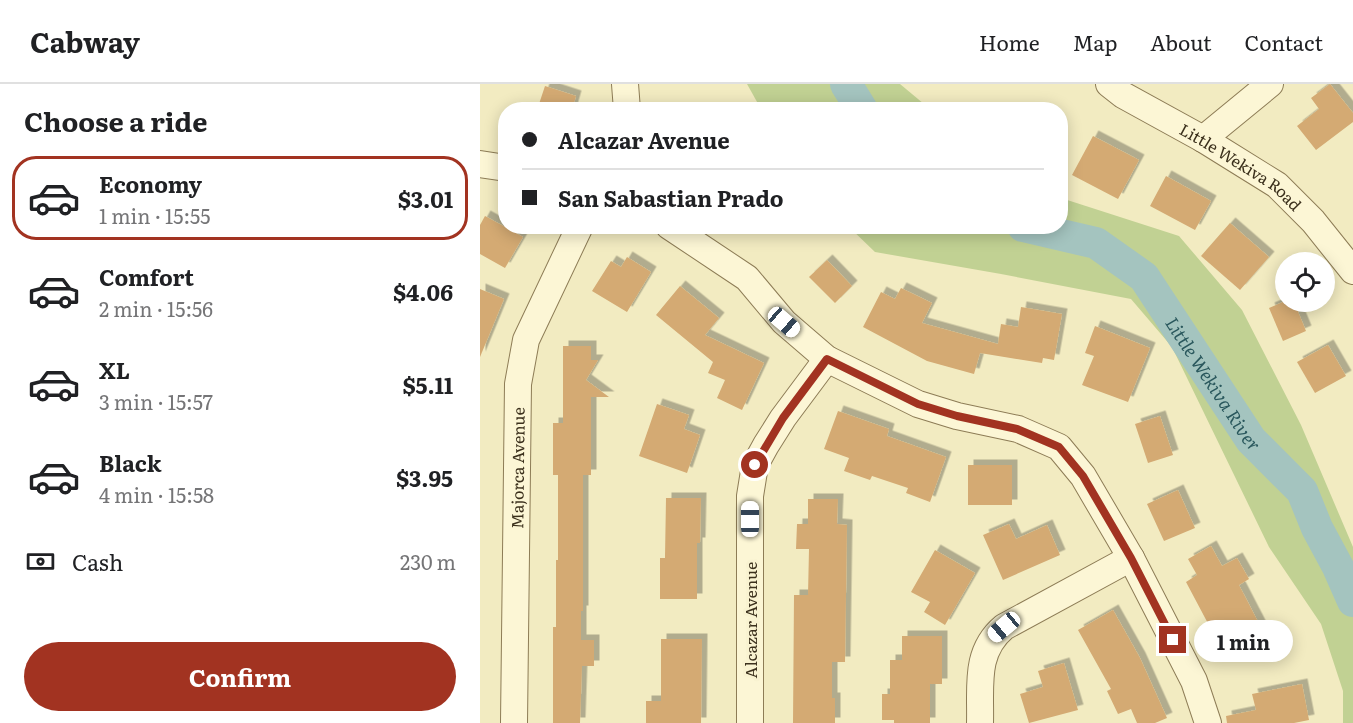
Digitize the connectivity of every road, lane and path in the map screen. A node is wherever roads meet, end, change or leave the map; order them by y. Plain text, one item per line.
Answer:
1 (624, 84) edge
2 (1109, 84) edge
3 (1270, 84) edge
4 (626, 102) edge
5 (1203, 139) junction
6 (480, 164) edge
7 (498, 167) edge
8 (576, 234) edge
9 (681, 234) edge
10 (1353, 271) edge
11 (827, 359) junction
12 (1131, 558) junction
13 (514, 723) edge
14 (750, 723) edge
15 (980, 723) edge
16 (1209, 723) edge

1 - 4 street
2 - 5 street, Little Wekiva Road
3 - 5 street
5 - 10 street, Little Wekiva Road
6 - 7 street
8 - 13 street, Majorca Avenue
9 - 11 street
11 - 12 street
11 - 14 street, Alcazar Avenue
12 - 15 street
12 - 16 street

